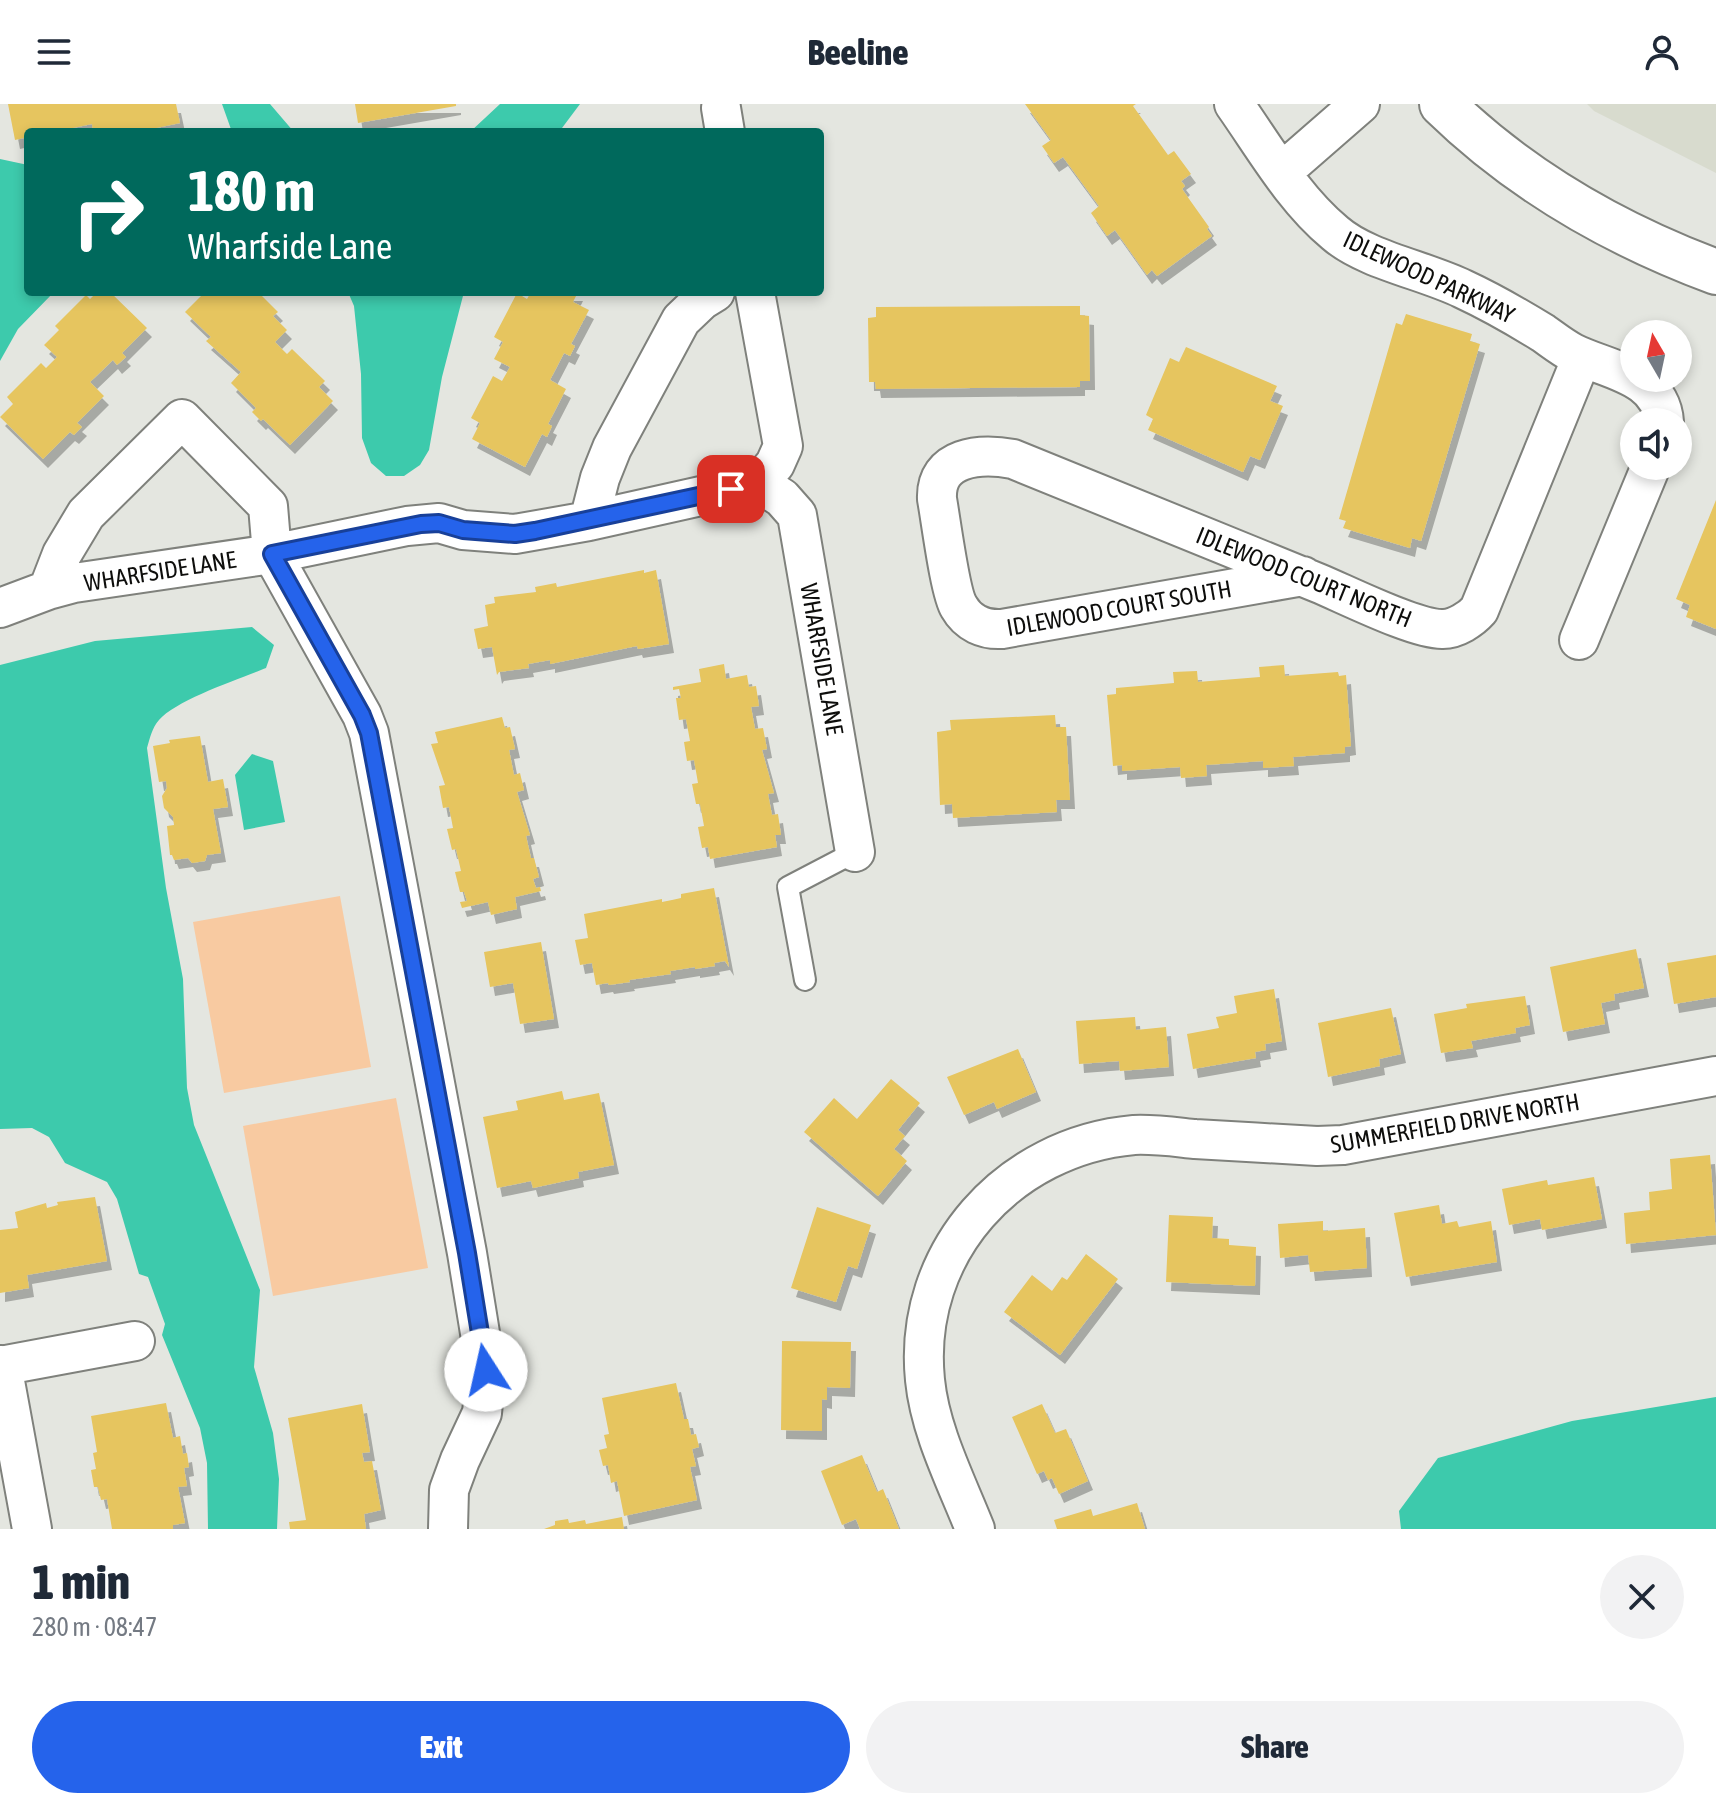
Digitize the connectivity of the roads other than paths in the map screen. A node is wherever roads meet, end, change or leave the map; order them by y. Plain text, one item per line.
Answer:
1 (1234, 104) edge
2 (1360, 104) edge
3 (1442, 104) edge
4 (1282, 172) junction
5 (1716, 272) edge
6 (708, 296) edge
7 (756, 296) edge
8 (1582, 357) junction
9 (1662, 408) edge
10 (1645, 480) edge
11 (759, 483) junction
12 (1096, 492) joint
13 (589, 521) junction
14 (272, 554) junction
15 (1303, 576) junction
16 (48, 590) junction
17 (0, 608) edge
18 (1579, 640) dead end
19 (855, 852) joint
20 (805, 980) dead end
21 (1716, 1076) edge
22 (135, 1341) dead end
23 (1, 1366) edge
24 (32, 1529) edge
25 (448, 1529) edge
26 (975, 1529) edge

1 - 4 street, IDLEWOOD PARKWAY
2 - 4 street
3 - 5 street
4 - 8 street, IDLEWOOD PARKWAY
6 - 13 street
7 - 11 street
8 - 9 street, IDLEWOOD PARKWAY
8 - 15 street, IDLEWOOD COURT NORTH
10 - 18 street
11 - 13 street, WHARFSIDE LANE
11 - 19 street, WHARFSIDE LANE
12 - 15 street, IDLEWOOD COURT NORTH
12 - 15 street, IDLEWOOD COURT SOUTH
13 - 14 street, WHARFSIDE LANE
14 - 16 street, WHARFSIDE LANE
14 - 16 street, WHARFSIDE LANE
14 - 25 street
16 - 17 street, WHARFSIDE LANE
19 - 20 lane
21 - 26 street, SUMMERFIELD DRIVE NORTH
22 - 23 street
23 - 24 street

